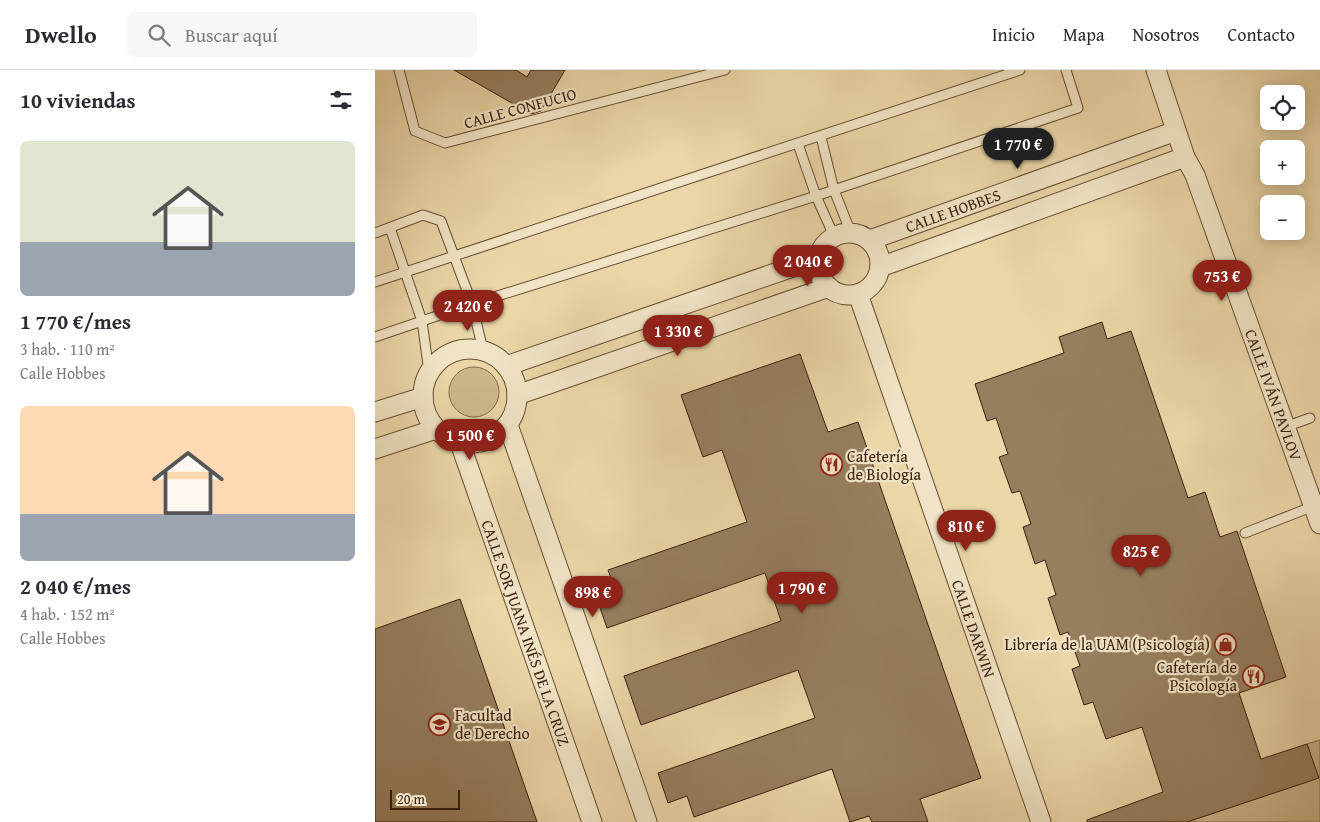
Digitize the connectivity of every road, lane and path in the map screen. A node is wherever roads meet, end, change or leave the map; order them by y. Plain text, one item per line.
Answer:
1 (399, 70) edge
2 (725, 70) edge
3 (1020, 70) edge
4 (1065, 70) edge
5 (1155, 70) edge
6 (1176, 130) junction
7 (821, 137) junction
8 (798, 144) junction
9 (1185, 157) junction
10 (834, 190) junction
11 (816, 196) junction
12 (390, 228) junction
13 (375, 233) edge
14 (843, 234) junction
15 (870, 240) junction
16 (454, 255) junction
17 (819, 258) junction
18 (880, 267) junction
19 (405, 272) junction
20 (375, 282) edge
21 (829, 287) junction
22 (858, 294) junction
23 (472, 304) junction
24 (422, 321) junction
25 (375, 337) edge
26 (483, 350) junction
27 (506, 366) junction
28 (429, 372) junction
29 (517, 395) junction
30 (423, 397) junction
31 (375, 412) edge
32 (1310, 418) dead end
33 (508, 425) junction
34 (1285, 427) junction
35 (435, 429) junction
36 (461, 443) junction
37 (375, 449) edge
38 (1314, 506) junction
39 (1320, 524) edge
40 (1245, 533) dead end
41 (592, 822) edge
42 (647, 822) edge
43 (1041, 822) edge

1 - 2 lane, CALLE CONFUCIO
3 - 7 lane
4 - 10 lane
5 - 6 street, CALLE IVÁN PAVLOV
6 - 9 street, CALLE IVÁN PAVLOV
6 - 15 street, CALLE HOBBES
7 - 8 lane
7 - 10 lane
8 - 11 lane
8 - 16 lane
9 - 18 street, CALLE HOBBES
9 - 34 street, CALLE IVÁN PAVLOV
10 - 11 lane
10 - 14 lane
11 - 14 lane
11 - 23 lane
12 - 13 lane
12 - 16 lane
12 - 19 lane
14 - 15 street
14 - 17 street
15 - 18 street
16 - 19 lane
16 - 23 lane
17 - 21 street
17 - 27 street
18 - 22 street
19 - 20 lane
19 - 24 lane
21 - 22 street
21 - 29 street
22 - 43 street, CALLE DARWIN
23 - 24 lane
23 - 26 lane
24 - 25 lane
24 - 28 lane
26 - 27 street
26 - 28 street
27 - 29 street
28 - 30 street
29 - 33 street
30 - 31 street
30 - 35 street
32 - 34 lane
33 - 36 street
33 - 42 street
34 - 38 street, CALLE IVÁN PAVLOV
35 - 36 street
35 - 37 street
36 - 41 street, CALLE SOR JUANA INÉS DE LA CRUZ
38 - 39 street, CALLE IVÁN PAVLOV
38 - 40 lane

